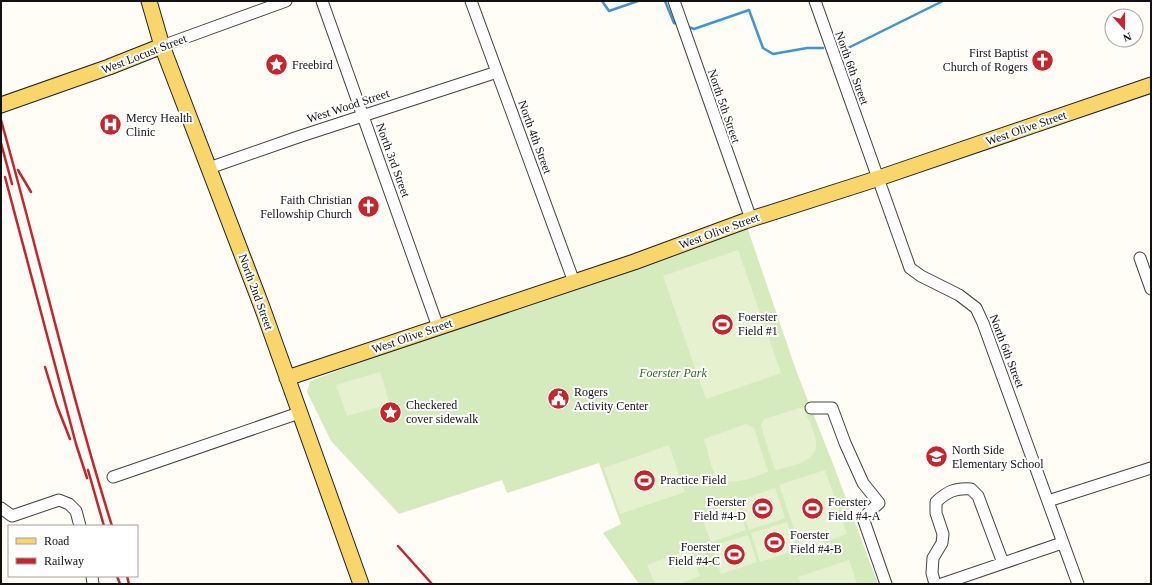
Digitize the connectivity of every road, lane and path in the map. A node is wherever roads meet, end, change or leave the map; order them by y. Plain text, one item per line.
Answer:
1 (149, 1) edge
2 (286, 1) edge
3 (322, 1) edge
4 (471, 1) edge
5 (674, 1) edge
6 (814, 1) edge
7 (162, 46) junction
8 (497, 72) junction
9 (1151, 86) edge
10 (1, 105) edge
11 (363, 115) junction
12 (208, 168) junction
13 (878, 178) junction
14 (751, 220) junction
15 (1140, 258) dead end
16 (574, 282) junction
17 (1151, 289) edge
18 (438, 328) junction
19 (287, 378) junction
20 (811, 408) dead end
21 (300, 413) junction
22 (1151, 468) edge
23 (113, 477) dead end
24 (1048, 502) junction
25 (1, 508) edge
26 (80, 525) edge
27 (1062, 543) junction
28 (1003, 563) junction
29 (360, 584) edge
30 (886, 584) edge
31 (935, 584) edge
32 (942, 584) edge
33 (1078, 584) edge

1 - 7 main road, North 2nd Street
2 - 7 street, West Locust Street
3 - 11 street, North 3rd Street
4 - 8 street, North 4th Street
5 - 14 street, North 5th Street
6 - 13 street, North 6th Street
7 - 10 main road, West Locust Street
7 - 12 main road, North 2nd Street
8 - 11 street, West Wood Street
8 - 16 street, North 4th Street
9 - 13 main road, West Olive Street
11 - 12 street, West Wood Street
11 - 18 street, North 3rd Street
12 - 19 main road, North 2nd Street
13 - 14 main road, West Olive Street
13 - 24 street, North 6th Street
14 - 16 main road, West Olive Street
15 - 17 street
16 - 18 main road, West Olive Street
18 - 19 main road, West Olive Street
19 - 21 main road, North 2nd Street
20 - 30 street
21 - 23 street
21 - 29 main road, North 2nd Street
22 - 24 street
24 - 27 street, North 6th Street
25 - 26 street
27 - 28 street
27 - 33 street, North 6th Street
28 - 31 street
28 - 32 street

